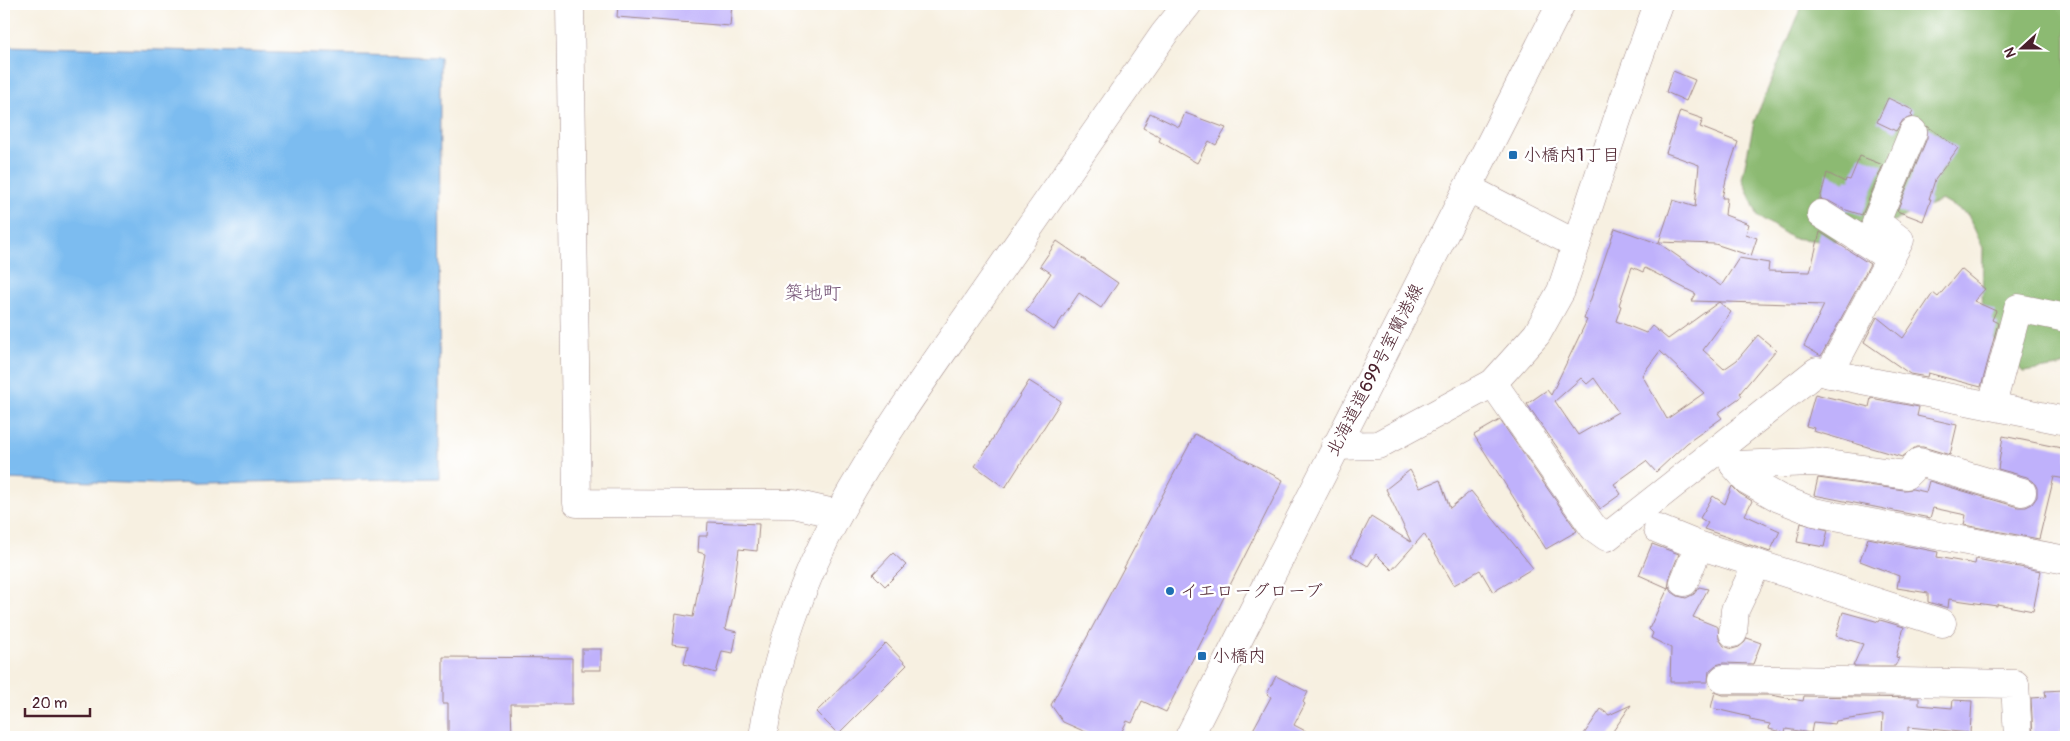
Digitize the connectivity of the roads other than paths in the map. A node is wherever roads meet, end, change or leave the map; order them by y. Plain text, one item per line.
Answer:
1 (570, 4) edge
2 (1188, 4) edge
3 (1561, 4) edge
4 (1658, 4) edge
5 (1913, 132) dead end
6 (1467, 188) junction
7 (1821, 214) dead end
8 (1576, 244) junction
9 (1890, 258) junction
10 (2066, 318) edge
11 (1829, 374) junction
12 (1493, 383) junction
13 (1992, 406) junction
14 (2066, 421) edge
15 (1336, 446) junction
16 (2022, 492) dead end
17 (838, 514) junction
18 (1658, 530) dead end
19 (1700, 546) junction
20 (2066, 560) edge
21 (1757, 564) junction
22 (1684, 582) dead end
23 (1942, 623) dead end
24 (1733, 634) dead end
25 (1723, 679) dead end
26 (764, 737) edge
27 (1189, 737) edge
28 (2018, 737) edge

1 - 17 street
2 - 17 street
3 - 6 street, 北海道道699号室蘭港線
4 - 8 street
5 - 9 street
6 - 8 street
6 - 15 street, 北海道道699号室蘭港線
7 - 9 street
8 - 12 street
9 - 11 street
10 - 13 street
11 - 12 street
11 - 13 street
12 - 15 street
13 - 14 street
15 - 27 street, 北海道道699号室蘭港線
16 - 20 street
17 - 26 street
18 - 19 street
19 - 21 street
19 - 22 street
21 - 23 street
21 - 24 street
25 - 28 street

